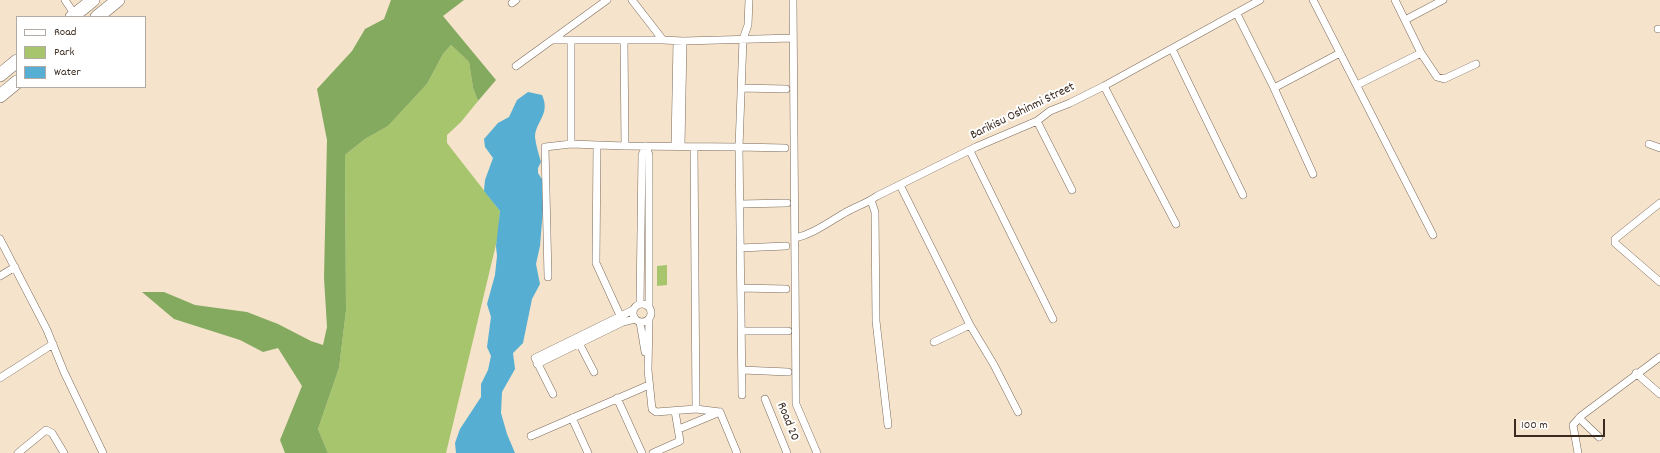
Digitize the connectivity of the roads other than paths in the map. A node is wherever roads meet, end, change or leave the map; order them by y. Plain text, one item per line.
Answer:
1 (65, 0) edge
2 (93, 0) edge
3 (118, 0) edge
4 (607, 0) edge
5 (632, 0) edge
6 (749, 0) edge
7 (793, 0) edge
8 (1260, 0) edge
9 (1314, 0) edge
10 (1395, 0) edge
11 (1443, 0) edge
12 (1252, 2) edge
13 (1237, 14) junction
14 (73, 16) edge
15 (98, 16) edge
16 (1405, 20) junction
17 (793, 38) junction
18 (743, 39) junction
19 (553, 40) junction
20 (571, 40) junction
21 (624, 40) junction
22 (663, 40) junction
23 (680, 41) junction
24 (1172, 49) junction
25 (1340, 53) junction
26 (1421, 53) junction
27 (16, 62) edge
28 (1476, 64) dead end
29 (516, 66) dead end
30 (0, 75) edge
31 (16, 83) edge
32 (1357, 85) junction
33 (1104, 86) junction
34 (741, 88) junction
35 (1274, 88) junction
36 (786, 89) dead end
37 (0, 96) edge
38 (1037, 121) junction
39 (571, 144) junction
40 (1649, 144) dead end
41 (597, 145) junction
42 (625, 146) junction
43 (646, 146) junction
44 (678, 146) junction
45 (694, 146) junction
46 (739, 147) junction
47 (785, 148) dead end
48 (1660, 148) edge
49 (970, 151) junction
50 (1313, 174) dead end
51 (900, 185) junction
52 (1072, 190) dead end
53 (1244, 195) dead end
54 (871, 200) junction
55 (787, 203) dead end
56 (740, 204) junction
57 (1660, 204) edge
58 (1176, 224) dead end
59 (1433, 235) dead end
60 (795, 238) junction
61 (0, 239) edge
62 (786, 246) dead end
63 (740, 248) junction
64 (16, 267) junction
65 (0, 276) edge
66 (548, 277) dead end
67 (1660, 282) edge
68 (741, 288) junction
69 (786, 289) dead end
70 (640, 304) junction
71 (649, 307) junction
72 (633, 310) junction
73 (622, 319) junction
74 (649, 319) junction
75 (1053, 319) dead end
76 (638, 321) junction
77 (970, 325) junction
78 (741, 331) junction
79 (788, 331) dead end
80 (578, 340) junction
81 (934, 342) dead end
82 (53, 344) junction
83 (1660, 357) edge
84 (648, 370) junction
85 (742, 370) junction
86 (594, 372) dead end
87 (788, 372) dead end
88 (1636, 373) junction
89 (0, 378) edge
90 (649, 385) junction
91 (553, 394) dead end
92 (1660, 394) edge
93 (742, 395) dead end
94 (617, 398) junction
95 (765, 399) dead end
96 (696, 409) junction
97 (675, 411) junction
98 (720, 412) junction
99 (1018, 412) dead end
100 (572, 418) junction
101 (1579, 418) junction
102 (888, 425) dead end
103 (679, 429) junction
104 (531, 436) dead end
105 (1599, 437) dead end
106 (657, 452) edge
107 (18, 453) edge
108 (64, 453) edge
109 (103, 453) edge
110 (588, 453) edge
111 (642, 453) edge
112 (737, 453) edge
113 (787, 453) edge
114 (817, 453) edge
115 (1578, 453) edge

1 - 14 street
2 - 14 highway
3 - 15 highway
4 - 19 street
5 - 22 street
6 - 18 street
7 - 17 street
8 - 12 street, Barikisu Oshinmi Street
9 - 25 street
10 - 16 street
11 - 16 street
12 - 13 street, Barikisu Oshinmi Street
13 - 24 street, Barikisu Oshinmi Street
13 - 35 street
16 - 26 street
17 - 18 street
17 - 60 street
18 - 23 street
18 - 34 street
19 - 20 street
19 - 29 street
20 - 21 street
20 - 39 street
21 - 22 street
21 - 42 street
22 - 23 street
23 - 44 street
24 - 33 street, Barikisu Oshinmi Street
24 - 53 street
25 - 32 street
25 - 35 street
26 - 28 street
26 - 32 street
27 - 30 highway
31 - 37 highway
32 - 59 street
33 - 38 street, Barikisu Oshinmi Street
33 - 58 street
34 - 36 street
34 - 46 street
35 - 50 street
38 - 49 street, Barikisu Oshinmi Street
38 - 52 street
39 - 41 street
39 - 66 street
40 - 48 street
41 - 42 street
41 - 73 street
42 - 43 street
43 - 44 street
43 - 70 street
43 - 71 street
44 - 45 street
45 - 46 street
45 - 96 street
46 - 47 street
46 - 56 street
49 - 51 street, Barikisu Oshinmi Street
49 - 75 street
51 - 54 street, Barikisu Oshinmi Street
51 - 77 street
54 - 60 street, Barikisu Oshinmi Street
54 - 102 street
55 - 56 street
56 - 63 street
57 - 67 street
60 - 114 street
61 - 64 street
62 - 63 street
63 - 68 street
64 - 65 street
64 - 82 street
68 - 69 street
68 - 78 street
70 - 71 street
70 - 72 street
71 - 74 street
72 - 73 street
72 - 76 street
73 - 76 street
73 - 80 street
74 - 76 street
74 - 84 street
76 - 84 street
77 - 81 street
77 - 99 street
78 - 79 street
78 - 85 street
80 - 86 street
80 - 91 street
82 - 89 street
82 - 109 street
83 - 88 street
84 - 90 street
85 - 87 street
85 - 93 street
88 - 92 street
88 - 101 street
90 - 94 street
90 - 97 street
94 - 100 street
94 - 111 street
95 - 113 street, Road 20
96 - 97 street
96 - 98 street
97 - 103 street
98 - 103 street
98 - 112 street
100 - 104 street
100 - 110 street
101 - 105 street
101 - 115 street
103 - 106 street
107 - 108 street

